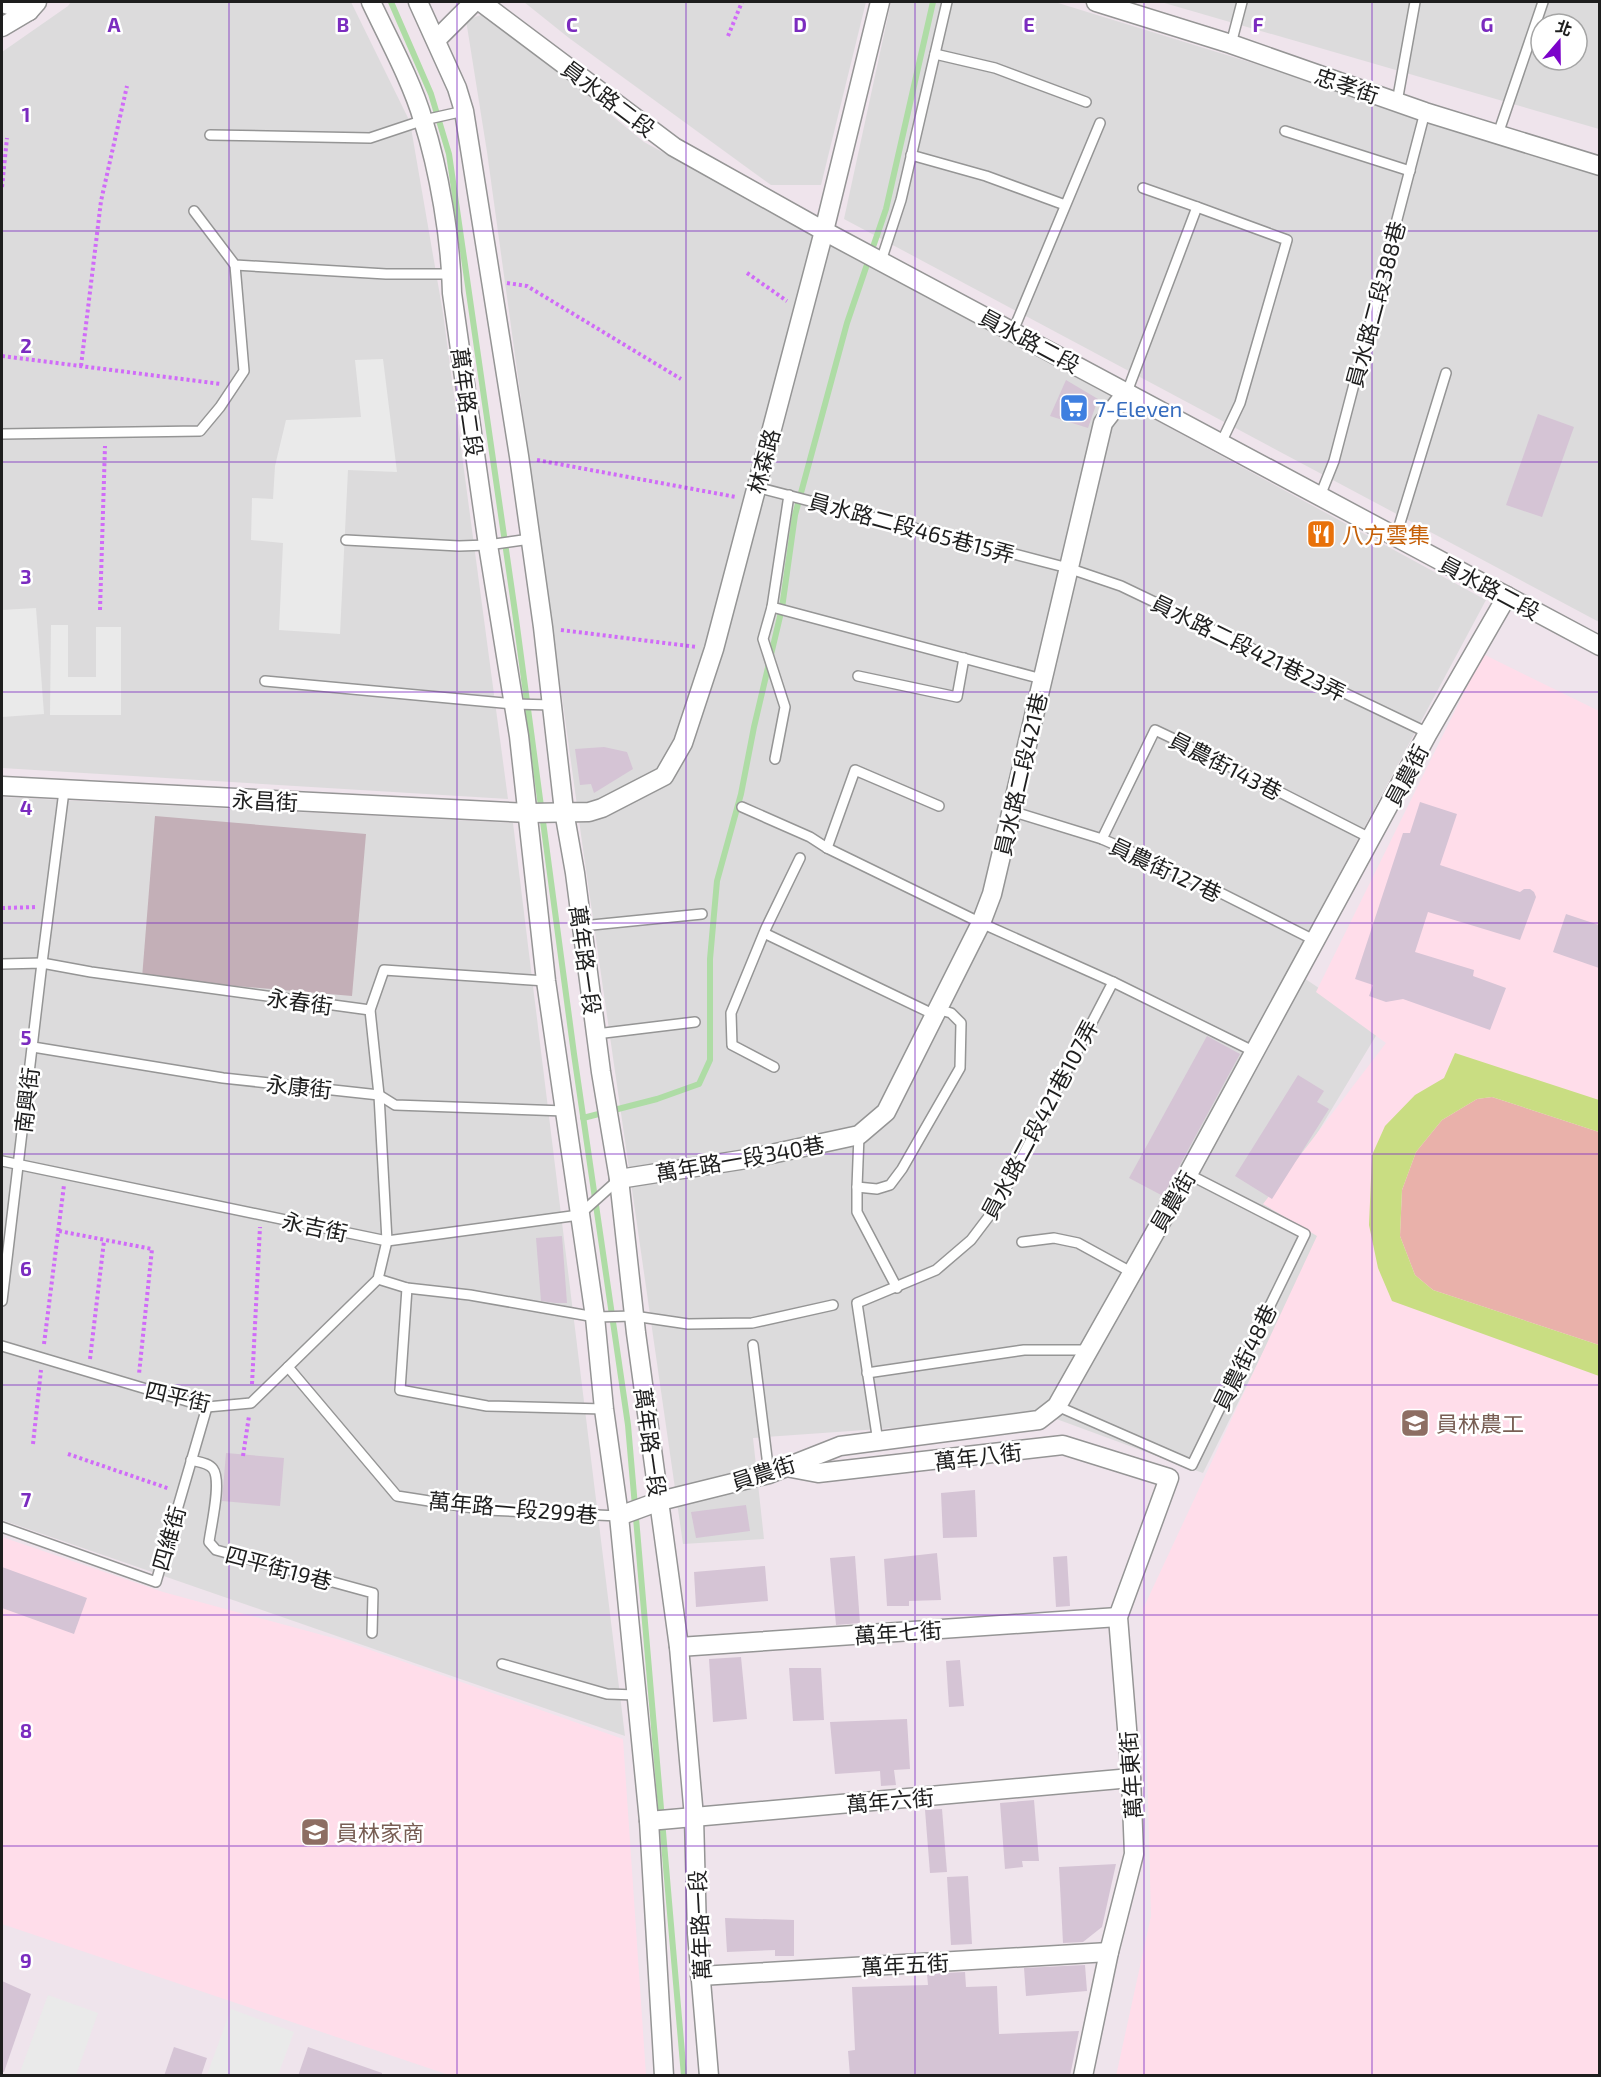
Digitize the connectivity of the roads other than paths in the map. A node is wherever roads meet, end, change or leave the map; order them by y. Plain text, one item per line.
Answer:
1 (371, 2) edge
2 (418, 2) edge
3 (474, 2) edge
4 (481, 2) edge
5 (880, 2) edge
6 (947, 2) edge
7 (1096, 2) edge
8 (1242, 2) edge
9 (1415, 2) edge
10 (1543, 2) edge
11 (2, 3) edge
12 (33, 6) edge
13 (2, 27) edge
14 (436, 40) junction
15 (1231, 44) junction
16 (935, 54) junction
17 (1086, 102) dead end
18 (1397, 102) junction
19 (464, 111) junction
20 (1425, 112) junction
21 (423, 120) junction
22 (1100, 123) dead end
23 (1285, 131) dead end
24 (1498, 134) junction
25 (210, 135) dead end
26 (911, 155) junction
27 (1599, 165) edge
28 (1410, 171) junction
29 (1143, 188) dead end
30 (1065, 206) junction
31 (1197, 207) junction
32 (195, 212) dead end
33 (824, 231) junction
34 (880, 261) junction
35 (236, 265) junction
36 (451, 274) junction
37 (1013, 331) junction
38 (1446, 373) dead end
39 (1127, 392) junction
40 (2, 434) edge
41 (1221, 443) junction
42 (754, 494) junction
43 (789, 495) junction
44 (1320, 496) junction
45 (1396, 536) junction
46 (530, 539) junction
47 (346, 540) dead end
48 (488, 545) junction
49 (1068, 568) junction
50 (1507, 596) junction
51 (771, 607) junction
52 (1599, 646) edge
53 (964, 658) junction
54 (858, 676) dead end
55 (1042, 679) junction
56 (265, 681) dead end
57 (514, 704) junction
58 (552, 705) junction
59 (1428, 733) junction
60 (775, 759) dead end
61 (2, 786) edge
62 (64, 790) junction
63 (939, 806) dead end
64 (742, 807) dead end
65 (564, 811) junction
66 (1011, 811) junction
67 (529, 813) junction
68 (1102, 839) junction
69 (1372, 839) junction
70 (827, 848) junction
71 (800, 858) dead end
72 (702, 914) dead end
73 (981, 923) junction
74 (582, 926) junction
75 (766, 934) junction
76 (1316, 941) junction
77 (42, 963) junction
78 (2, 964) edge
79 (546, 981) junction
80 (1113, 982) junction
81 (370, 1010) junction
82 (935, 1015) junction
83 (695, 1022) dead end
84 (596, 1034) junction
85 (33, 1047) junction
86 (1255, 1052) junction
87 (774, 1067) dead end
88 (379, 1095) junction
89 (565, 1111) junction
90 (860, 1135) junction
91 (2, 1161) edge
92 (19, 1165) junction
93 (1188, 1174) junction
94 (620, 1179) junction
95 (856, 1187) junction
96 (579, 1215) junction
97 (387, 1241) junction
98 (1023, 1242) dead end
99 (1131, 1272) junction
100 (378, 1279) junction
101 (407, 1287) junction
102 (897, 1288) junction
103 (2, 1301) edge
104 (833, 1305) dead end
105 (634, 1316) junction
106 (595, 1317) junction
107 (753, 1344) dead end
108 (2, 1346) edge
109 (1088, 1350) junction
110 (288, 1367) junction
111 (867, 1373) junction
112 (1057, 1406) junction
113 (207, 1407) junction
114 (604, 1409) junction
115 (878, 1442) junction
116 (191, 1460) junction
117 (776, 1470) junction
118 (1169, 1478) joint
119 (660, 1501) junction
120 (619, 1516) junction
121 (2, 1527) edge
122 (1118, 1617) junction
123 (372, 1633) dead end
124 (679, 1647) junction
125 (501, 1664) dead end
126 (636, 1695) junction
127 (1131, 1778) junction
128 (694, 1817) junction
129 (649, 1821) junction
130 (1109, 1952) junction
131 (700, 1976) junction
132 (664, 2076) edge
133 (709, 2076) edge
134 (1083, 2076) edge

1 - 21 street, 萬年路二段
2 - 14 street, 萬年路二段
3 - 14 street
4 - 33 street, 員水路二段
5 - 33 street, 林森路
6 - 16 lane
7 - 15 street, 忠孝街
8 - 15 lane
9 - 18 lane
10 - 24 lane
11 - 12 street
12 - 13 street
14 - 19 street, 萬年路二段
15 - 18 street, 忠孝街
16 - 17 lane
16 - 26 lane
18 - 20 street, 忠孝街
19 - 21 lane
19 - 46 street, 萬年路二段
20 - 24 street, 忠孝街
20 - 28 lane, 員水路二段388巷
21 - 25 lane
21 - 36 street, 萬年路二段
22 - 30 lane
23 - 28 lane
24 - 27 street, 忠孝街
26 - 30 lane
26 - 34 lane
28 - 44 lane, 員水路二段388巷
29 - 31 lane
30 - 37 lane
31 - 39 lane
31 - 41 lane
32 - 35 lane
33 - 34 street, 員水路二段
33 - 42 street, 林森路
34 - 37 street, 員水路二段
35 - 36 lane
35 - 40 lane
36 - 48 street, 萬年路二段
37 - 39 street, 員水路二段
38 - 45 lane
39 - 41 street, 員水路二段
39 - 49 street, 員水路二段421巷
41 - 44 street, 員水路二段
42 - 43 lane, 員水路二段465巷15弄
42 - 65 street, 林森路
43 - 49 lane, 員水路二段465巷15弄
43 - 51 lane
44 - 45 street, 員水路二段
45 - 50 street, 員水路二段
46 - 48 lane
46 - 58 street, 萬年路二段
47 - 48 lane
48 - 57 street, 萬年路二段
49 - 55 street, 員水路二段421巷
49 - 59 lane, 員水路二段421巷23弄
50 - 52 street, 員水路二段
50 - 59 street, 員農街
51 - 53 lane
51 - 60 lane
53 - 54 lane
53 - 55 lane
55 - 66 street, 員水路二段421巷
56 - 57 lane
57 - 58 lane
57 - 67 street, 萬年路二段
58 - 65 street, 萬年路二段
59 - 69 street, 員農街
61 - 62 street, 永昌街
62 - 67 street, 永昌街
62 - 77 lane, 南興街
63 - 70 lane
64 - 70 lane
65 - 67 street, 林森路
65 - 74 street, 萬年路一段
66 - 68 lane, 員農街127巷
66 - 73 street, 員水路二段421巷
67 - 79 street, 萬年路一段
68 - 69 lane, 員農街143巷
68 - 76 lane, 員農街127巷
69 - 76 street, 員農街
70 - 73 lane
71 - 75 lane
72 - 74 lane
73 - 80 lane
73 - 82 street, 員水路二段421巷
74 - 84 street, 萬年路一段
75 - 82 lane
75 - 87 lane
76 - 86 street, 員農街
77 - 78 lane, 永春街
77 - 81 lane, 永春街
77 - 85 lane, 南興街
79 - 81 lane
79 - 89 street, 萬年路一段
80 - 86 lane
80 - 102 lane, 員水路二段421巷107弄
81 - 88 lane
82 - 90 street, 員水路二段421巷
82 - 95 lane
83 - 84 lane
84 - 94 street, 萬年路一段
85 - 88 lane, 永康街
85 - 92 lane, 南興街
86 - 93 street, 員農街
88 - 89 lane, 永康街
88 - 97 lane
89 - 96 street, 萬年路一段
90 - 94 street, 萬年路一段340巷
90 - 95 lane
91 - 92 lane, 永吉街
92 - 97 lane, 永吉街
92 - 103 lane, 南興街
93 - 99 street, 員農街
93 - 112 lane, 員農街48巷
94 - 96 lane
94 - 105 street, 萬年路一段
95 - 102 lane
96 - 97 lane, 永吉街
96 - 106 street, 萬年路一段
97 - 100 lane
98 - 99 lane
99 - 109 street, 員農街
100 - 101 lane
100 - 110 lane
101 - 106 lane
101 - 114 lane
102 - 111 lane, 員水路二段421巷107弄
104 - 105 lane
105 - 106 lane
105 - 119 street, 萬年路一段
106 - 114 street, 萬年路一段
107 - 117 lane
108 - 113 lane, 四平街
109 - 111 lane
109 - 112 street, 員農街
110 - 113 lane, 四平街
110 - 120 lane, 萬年路一段299巷
111 - 115 lane
112 - 115 street, 員農街
113 - 116 lane, 四維街
114 - 120 street, 萬年路一段
115 - 117 street, 員農街
116 - 121 lane, 四維街
116 - 123 lane, 四平街19巷
117 - 118 street, 萬年八街
117 - 119 street, 員農街
118 - 122 street, 萬年東街
119 - 120 street, 員農街
119 - 124 street, 萬年路一段
120 - 126 street, 萬年路一段
122 - 124 street, 萬年七街
122 - 127 street, 萬年東街
124 - 128 street, 萬年路一段
125 - 126 lane
126 - 129 street, 萬年路一段
127 - 128 street, 萬年六街
127 - 130 street, 萬年東街
128 - 129 street, 萬年六街
128 - 131 street, 萬年路一段
129 - 132 street, 萬年路一段
130 - 131 street, 萬年五街
130 - 134 street, 萬年東街
131 - 133 street, 萬年路一段

